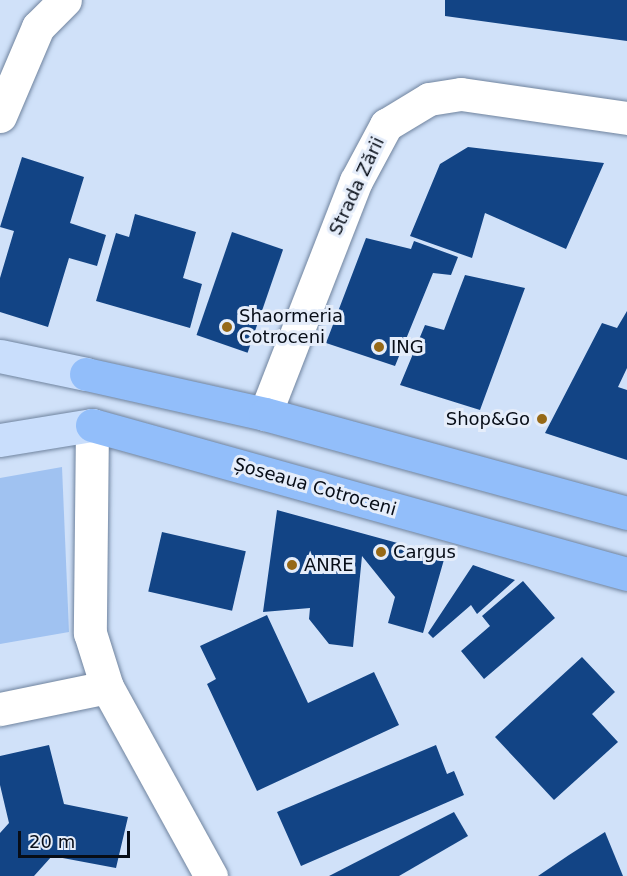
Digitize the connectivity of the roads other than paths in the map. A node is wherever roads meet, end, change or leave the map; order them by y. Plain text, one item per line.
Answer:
1 (65, 0) edge
2 (0, 116) edge
3 (627, 118) edge
4 (0, 356) edge
5 (86, 374) junction
6 (0, 378) edge
7 (266, 414) junction
8 (92, 425) junction
9 (0, 440) edge
10 (627, 513) edge
11 (627, 574) edge
12 (107, 687) junction
13 (0, 709) edge
14 (212, 876) edge

1 - 2 street
3 - 7 street, Strada Zării
4 - 5 main road
5 - 6 main road
5 - 7 main road
7 - 10 main road
8 - 9 main road, Șoseaua Cotroceni
8 - 11 main road, Șoseaua Cotroceni
8 - 12 street
12 - 13 street
12 - 14 street

